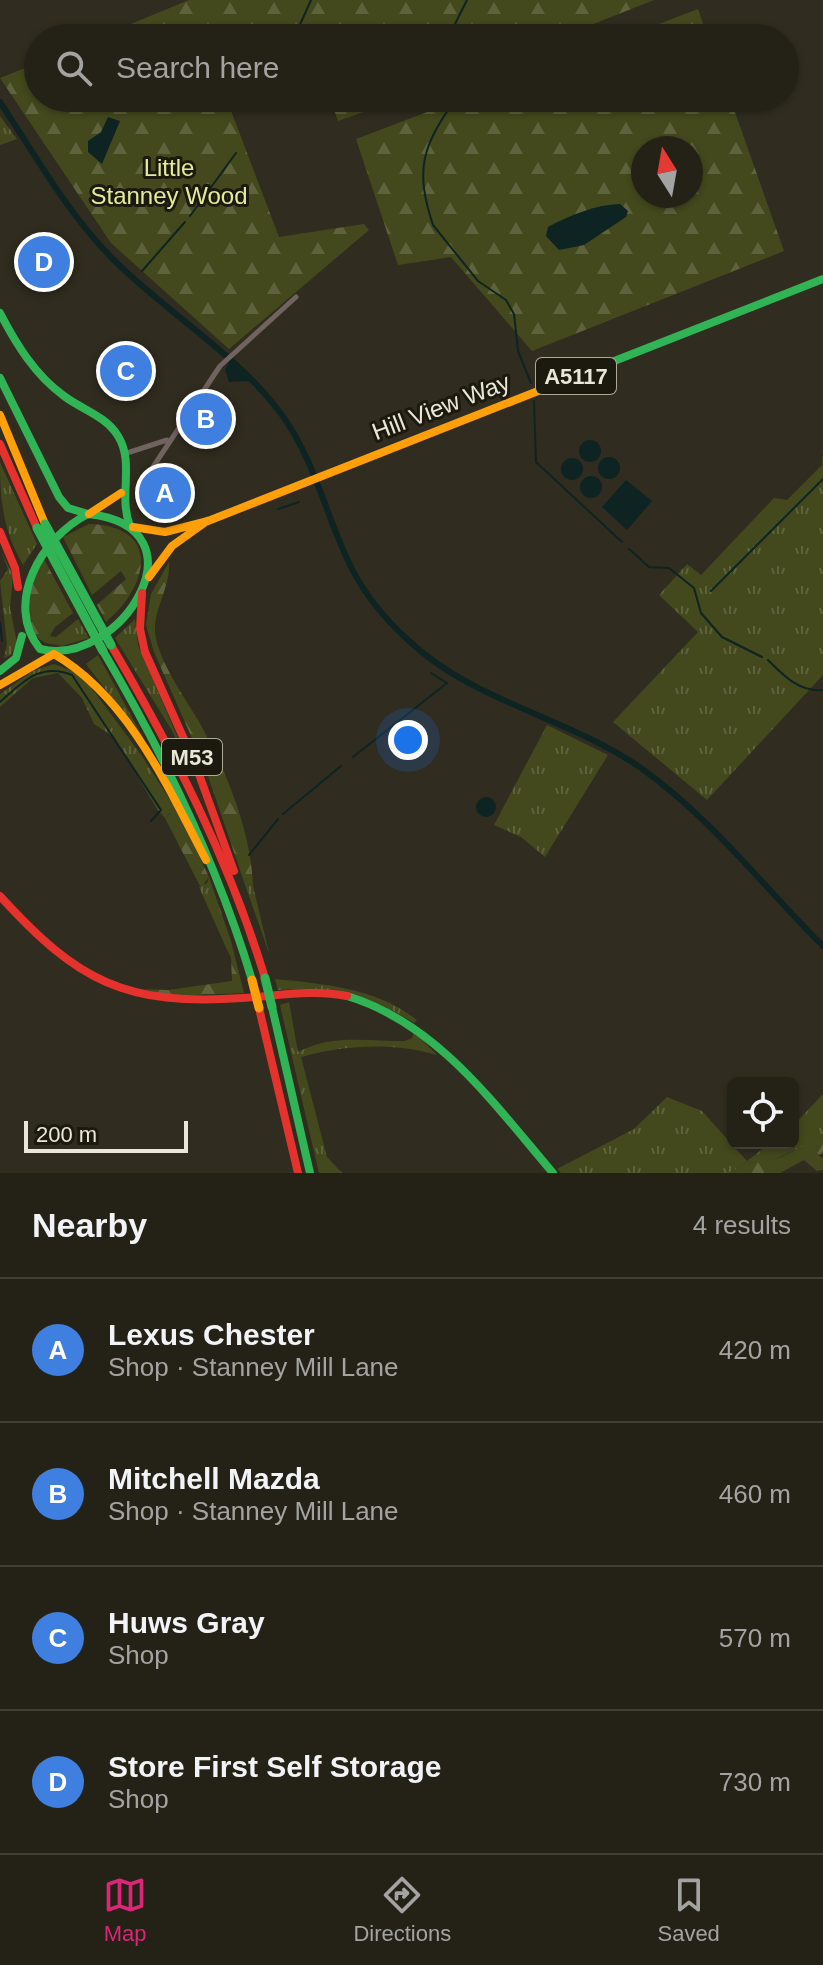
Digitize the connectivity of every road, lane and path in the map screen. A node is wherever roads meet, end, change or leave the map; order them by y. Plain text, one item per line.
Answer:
1 (823, 279) edge
2 (296, 297) dead end
3 (0, 313) edge
4 (0, 378) edge
5 (0, 415) edge
6 (168, 440) junction
7 (0, 444) edge
8 (127, 453) junction
9 (151, 470) dead end
10 (121, 493) junction
11 (89, 514) junction
12 (208, 521) junction
13 (41, 526) junction
14 (131, 526) junction
15 (0, 532) edge
16 (148, 578) junction
17 (18, 587) junction
18 (142, 593) junction
19 (22, 636) junction
20 (107, 648) junction
21 (53, 654) junction
22 (0, 671) edge
23 (0, 685) edge
24 (0, 896) edge
25 (229, 910) junction
26 (249, 923) junction
27 (298, 1173) edge
28 (310, 1173) edge
29 (553, 1173) edge

1 - 12 main road, Hill View Way / A5117
2 - 6 street
3 - 8 main road
4 - 11 main road
5 - 13 main road, M53
6 - 8 street
6 - 9 street
7 - 13 main road, M53
8 - 10 main road
10 - 11 main road
10 - 14 main road
11 - 14 main road
11 - 17 main road
12 - 14 main road, Hill View Way / A5117
12 - 16 main road, Hill View Way / A5117
13 - 20 main road, M53, bridge
14 - 16 main road
15 - 17 main road
16 - 18 main road
17 - 19 main road
18 - 21 main road
18 - 26 main road, M53
19 - 21 main road
19 - 22 main road
20 - 25 main road, M53
20 - 26 main road, M53
21 - 23 main road
21 - 25 main road, M53
24 - 29 main road
25 - 27 main road, M53, bridge
26 - 28 main road, M53, bridge

